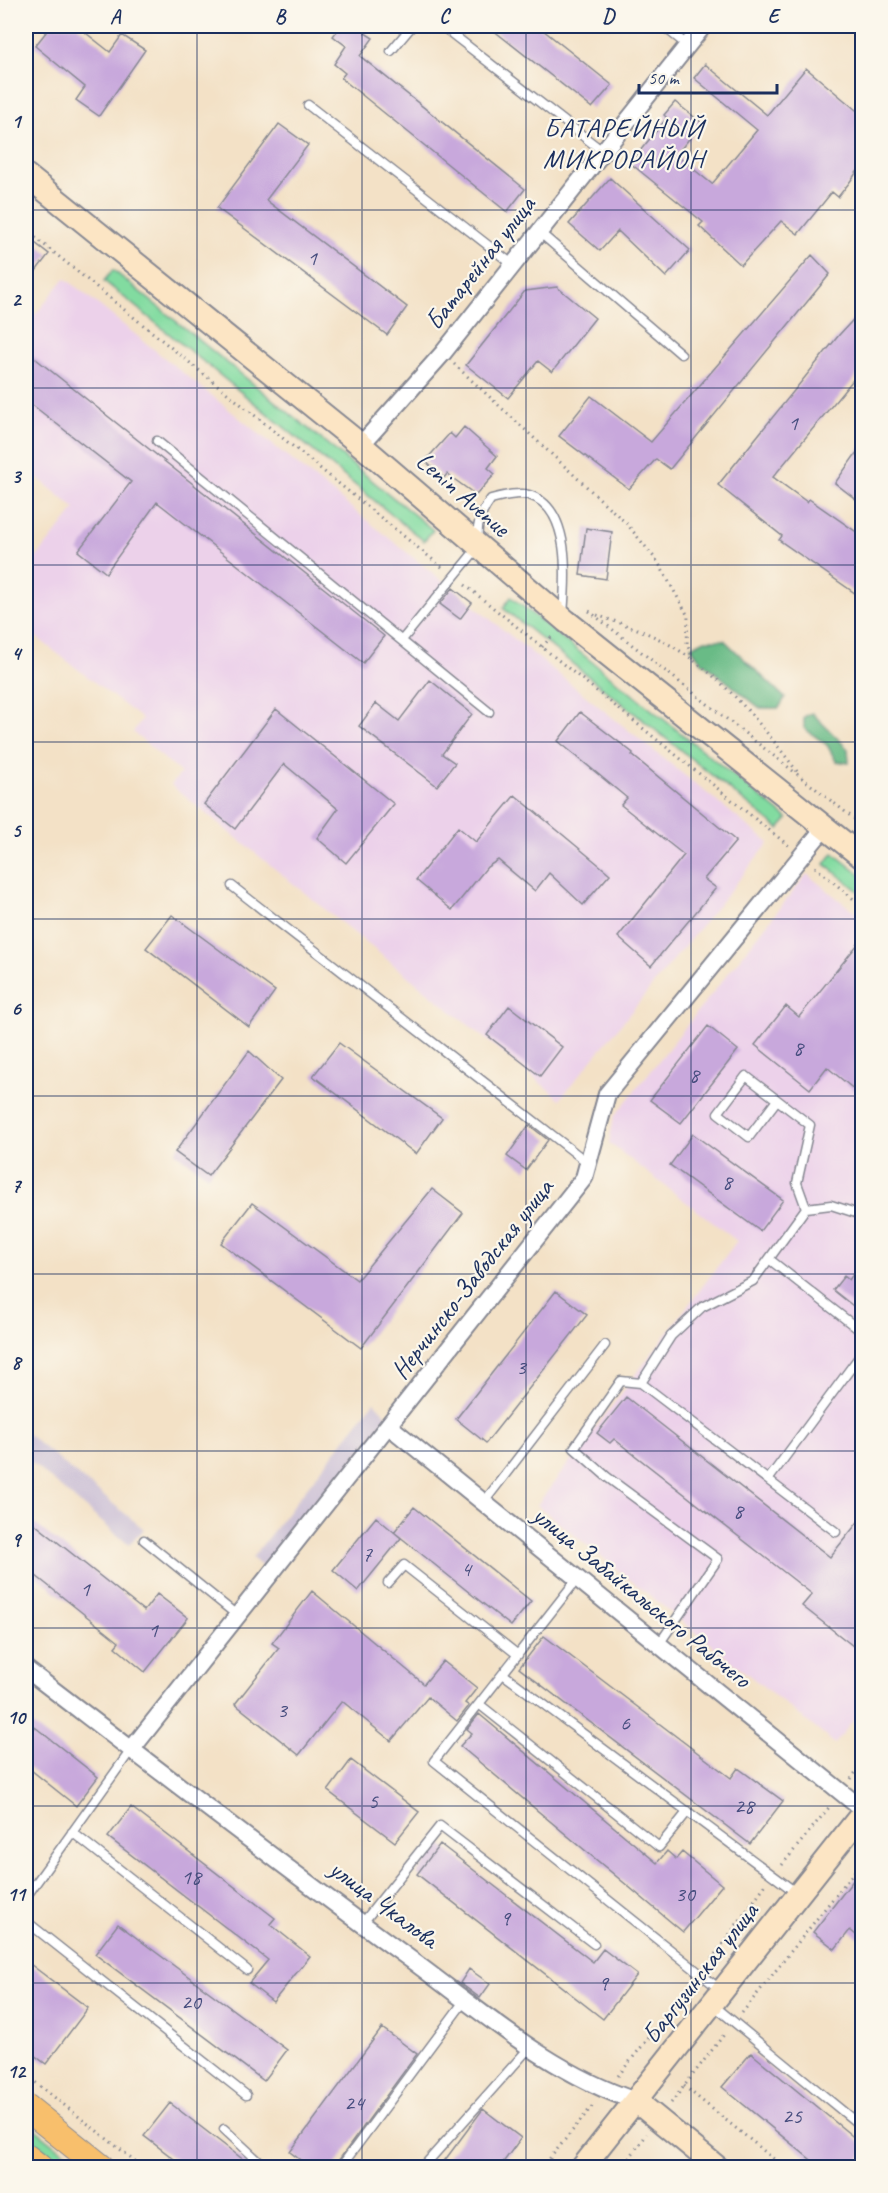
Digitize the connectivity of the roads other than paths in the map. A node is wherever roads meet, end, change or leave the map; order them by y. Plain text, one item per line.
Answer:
1 (412, 26) edge
2 (442, 26) edge
3 (663, 26) edge
4 (703, 26) edge
5 (687, 45) junction
6 (391, 51) dead end
7 (308, 105) dead end
8 (601, 150) junction
9 (26, 175) edge
10 (538, 231) junction
11 (512, 264) junction
12 (681, 354) dead end
13 (157, 441) dead end
14 (362, 445) junction
15 (479, 546) junction
16 (562, 617) junction
17 (402, 640) junction
18 (489, 712) dead end
19 (825, 827) junction
20 (862, 857) edge
21 (232, 886) dead end
22 (777, 1100) junction
23 (588, 1164) junction
24 (806, 1208) junction
25 (862, 1215) edge
26 (769, 1259) junction
27 (862, 1332) edge
28 (605, 1345) dead end
29 (862, 1353) edge
30 (641, 1383) junction
31 (389, 1426) junction
32 (768, 1480) junction
33 (484, 1502) junction
34 (836, 1532) dead end
35 (144, 1540) dead end
36 (578, 1578) junction
37 (388, 1583) dead end
38 (238, 1616) junction
39 (659, 1644) junction
40 (518, 1655) junction
41 (26, 1669) edge
42 (503, 1674) junction
43 (479, 1704) junction
44 (131, 1750) junction
45 (862, 1809) edge
46 (688, 1811) junction
47 (862, 1815) edge
48 (72, 1832) junction
49 (799, 1894) junction
50 (26, 1897) edge
51 (26, 1921) edge
52 (362, 1924) junction
53 (594, 1944) dead end
54 (246, 1970) dead end
55 (717, 1998) junction
56 (465, 2000) junction
57 (530, 2047) junction
58 (246, 2095) dead end
59 (636, 2101) junction
60 (26, 2107) edge
61 (862, 2127) edge
62 (224, 2128) dead end
63 (26, 2157) edge
64 (40, 2168) edge
65 (102, 2168) edge
66 (266, 2168) edge
67 (340, 2168) edge
68 (422, 2168) edge
69 (582, 2168) edge
70 (718, 2168) edge

1 - 6 lane
2 - 8 lane
3 - 5 lane
4 - 5 street, Батарейная улица
5 - 8 street, Батарейная улица
7 - 11 lane
8 - 10 street, Батарейная улица
9 - 14 main road, Lenin Avenue
10 - 11 street, Батарейная улица
10 - 12 lane
11 - 14 street, Батарейная улица
13 - 17 lane
14 - 15 main road, Lenin Avenue
15 - 16 main road, Lenin Avenue
15 - 16 lane
15 - 17 lane
16 - 19 main road, Lenin Avenue
17 - 18 lane
19 - 20 main road, Lenin Avenue
19 - 23 street, Нерчинско-Заводская улица
21 - 23 lane
22 - 22 lane
22 - 24 lane
23 - 31 street, Нерчинско-Заводская улица
24 - 25 lane
24 - 26 lane
26 - 27 lane
26 - 30 lane
28 - 33 lane
29 - 32 lane
30 - 32 lane
30 - 39 lane
31 - 33 street, улица Забайкальского Рабочего
31 - 38 street, Нерчинско-Заводская улица
32 - 34 lane
33 - 36 street, улица Забайкальского Рабочего
35 - 38 lane
36 - 39 street, улица Забайкальского Рабочего
36 - 40 lane
37 - 40 lane
38 - 44 street, Нерчинско-Заводская улица
39 - 45 street, улица Забайкальского Рабочего
40 - 42 lane
41 - 44 street, улица Чкалова
42 - 43 lane
42 - 46 lane
43 - 46 lane
43 - 55 lane
44 - 48 lane
44 - 52 street, улица Чкалова
46 - 49 lane
47 - 49 main road, Баргузинская улица
48 - 50 lane
48 - 54 lane
49 - 55 main road, Баргузинская улица
51 - 58 lane
52 - 53 lane
52 - 56 street, улица Чкалова
55 - 59 main road, Баргузинская улица
55 - 61 lane
56 - 57 street, улица Чкалова
56 - 67 lane
57 - 59 street, улица Чкалова
57 - 68 lane
59 - 69 main road, Баргузинская улица
59 - 70 main road, улица Чкалова
60 - 65 main road
62 - 66 lane
63 - 64 main road

